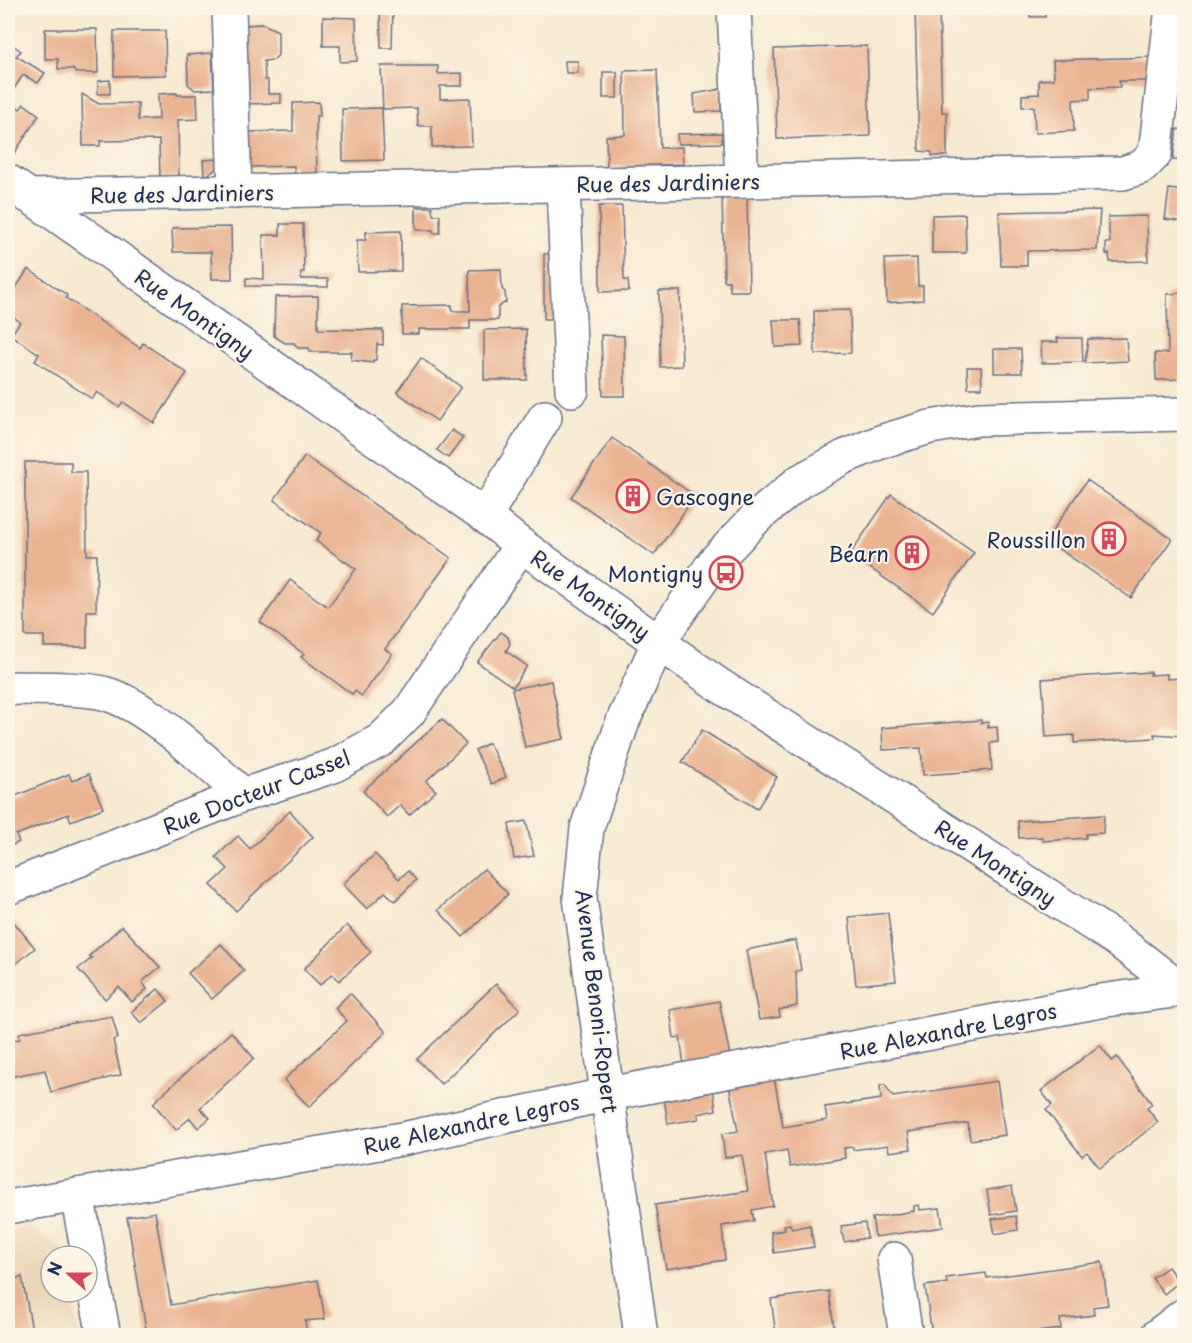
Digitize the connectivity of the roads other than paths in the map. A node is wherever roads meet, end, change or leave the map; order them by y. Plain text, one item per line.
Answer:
1 (229, 8) edge
2 (734, 8) edge
3 (1172, 8) edge
4 (742, 181) junction
5 (563, 185) junction
6 (18, 188) edge
7 (235, 192) junction
8 (572, 390) dead end
9 (1185, 414) edge
10 (545, 417) dead end
11 (485, 516) junction
12 (521, 545) junction
13 (659, 641) junction
14 (8, 688) edge
15 (243, 795) junction
16 (8, 888) edge
17 (1183, 991) edge
18 (609, 1094) junction
19 (76, 1195) junction
20 (8, 1207) edge
21 (894, 1259) dead end
22 (1185, 1315) edge
23 (104, 1335) edge
24 (641, 1335) edge
25 (906, 1335) edge
26 (1157, 1335) edge

1 - 7 street
2 - 4 street
3 - 4 street, Rue des Jardiniers
4 - 5 street, Rue des Jardiniers
5 - 7 street, Rue des Jardiniers
5 - 8 street
6 - 7 street, Rue des Jardiniers
6 - 11 street, Rue Montigny
9 - 13 street, Avenue Benoni-Ropert
10 - 11 street
11 - 12 street, Rue Montigny
12 - 13 street, Rue Montigny
12 - 15 street, Rue Docteur Cassel
13 - 17 street, Rue Montigny
13 - 18 street, Avenue Benoni-Ropert
14 - 15 street
15 - 16 street, Rue Docteur Cassel
17 - 18 street, Rue Alexandre Legros
18 - 19 street, Rue Alexandre Legros
18 - 24 street, Avenue Benoni-Ropert
19 - 20 street, Rue Alexandre Legros
19 - 23 street
21 - 25 street
22 - 26 street

